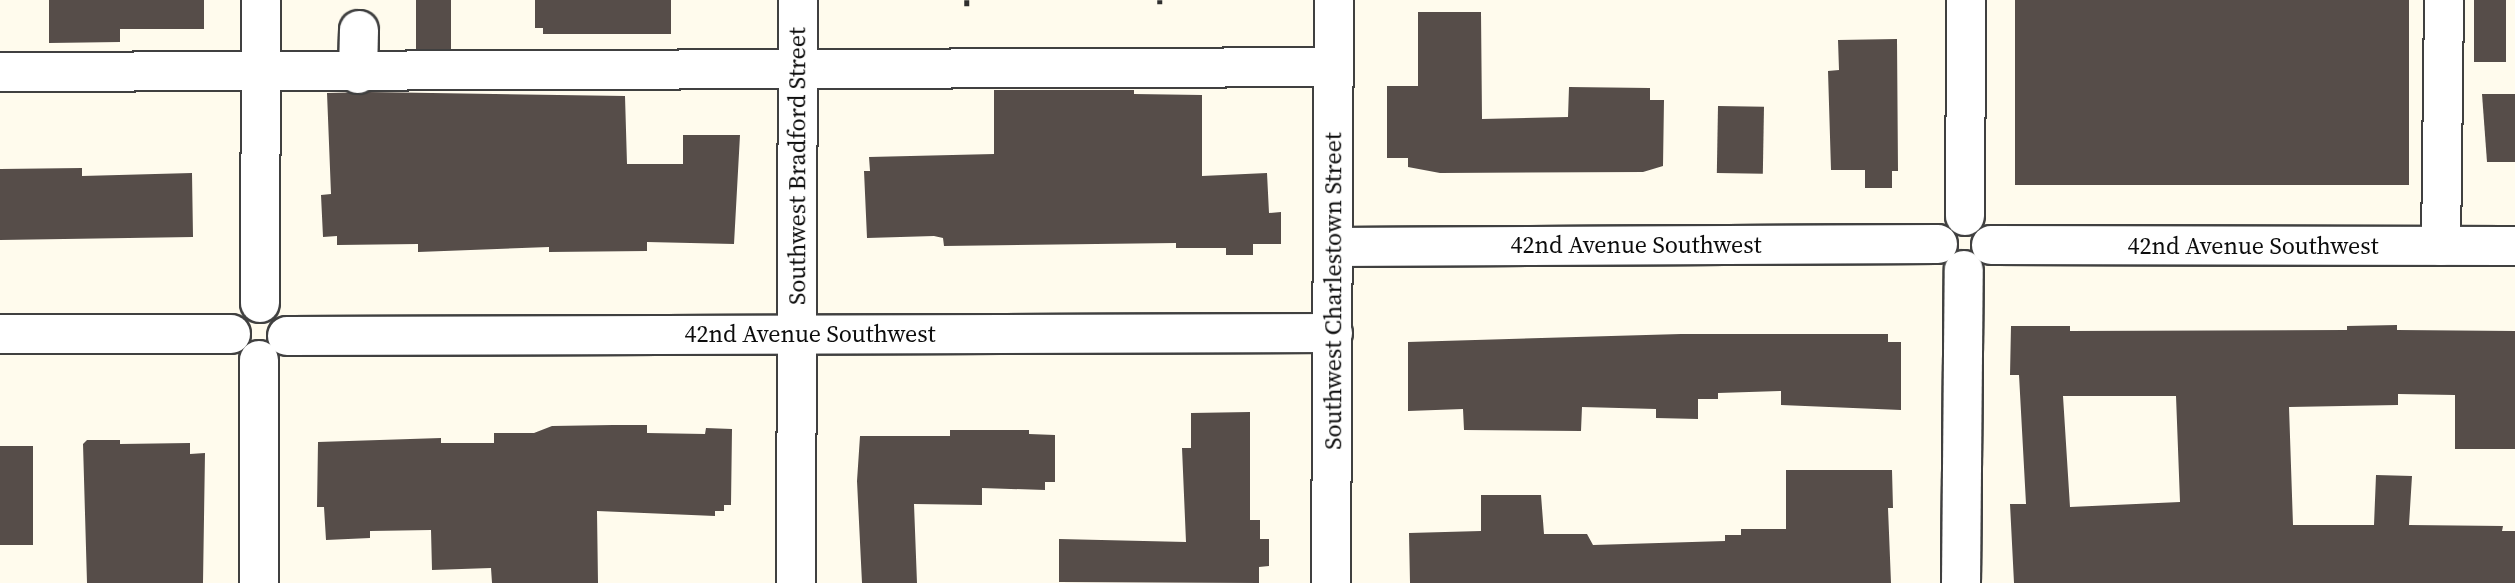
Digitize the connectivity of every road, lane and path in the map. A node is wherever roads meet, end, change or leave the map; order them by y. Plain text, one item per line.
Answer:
1 (261, 0) edge
2 (798, 0) edge
3 (1334, 0) edge
4 (1966, 0) edge
5 (2444, 0) edge
6 (359, 30) dead end
7 (1334, 66) junction
8 (797, 69) junction
9 (0, 72) edge
10 (260, 73) junction
11 (358, 74) junction
12 (2441, 246) junction
13 (2515, 246) edge
14 (1333, 247) junction
15 (1964, 253) junction
16 (260, 303) junction
17 (1333, 333) junction
18 (0, 334) edge
19 (231, 334) junction
20 (797, 334) junction
21 (273, 348) junction
22 (259, 583) edge
23 (796, 583) edge
24 (1331, 583) edge
25 (1961, 583) edge

1 - 10 street
2 - 8 street, Southwest Bradford Street
3 - 7 street, Southwest Charlestown Street
4 - 15 street
5 - 12 street
6 - 11 street
7 - 8 street
7 - 14 street, Southwest Charlestown Street
8 - 11 street
8 - 20 street, Southwest Bradford Street
9 - 10 street
10 - 11 street
10 - 16 street
12 - 13 street, 42nd Avenue Southwest
12 - 15 street, 42nd Avenue Southwest
14 - 15 street, 42nd Avenue Southwest
14 - 17 street, Southwest Charlestown Street
15 - 25 street
16 - 19 street
16 - 21 street
17 - 20 street, 42nd Avenue Southwest
17 - 24 street, Southwest Charlestown Street
18 - 19 street
19 - 21 street
20 - 21 street, 42nd Avenue Southwest
20 - 23 street, Southwest Bradford Street
21 - 22 street

